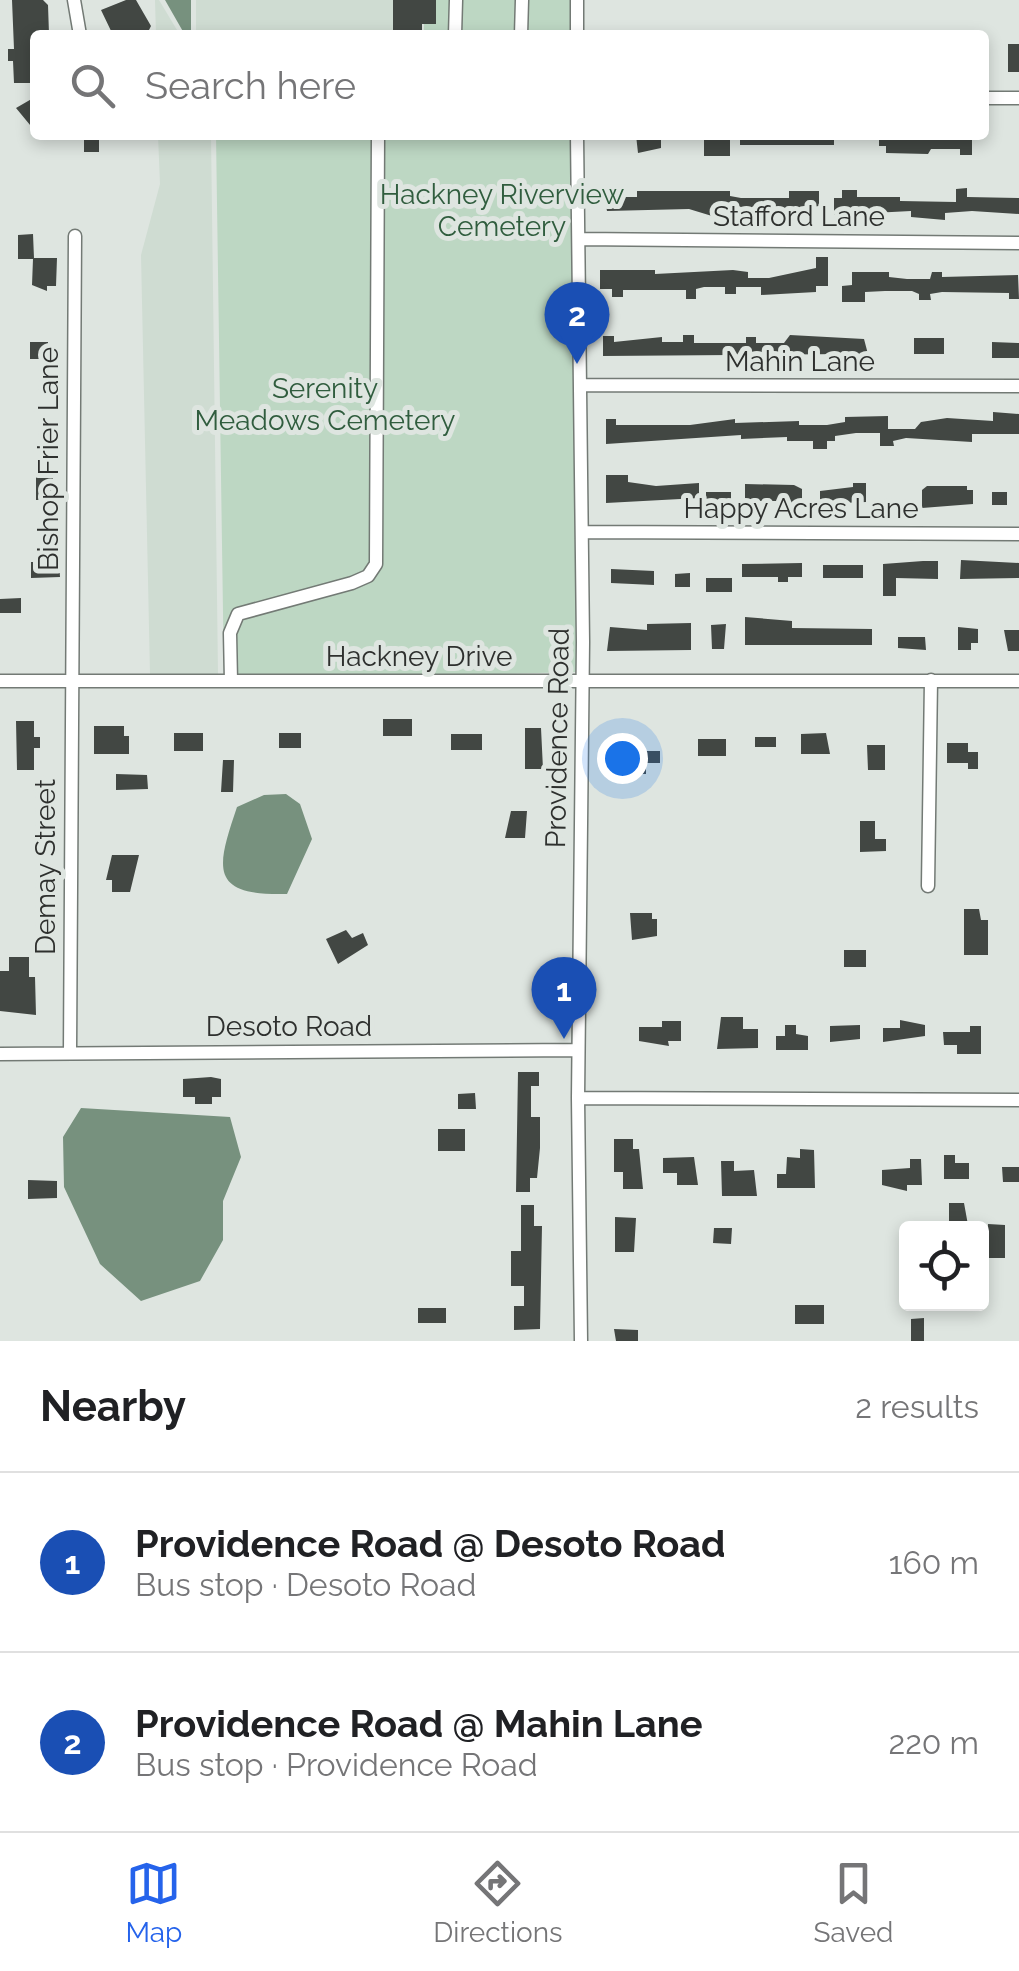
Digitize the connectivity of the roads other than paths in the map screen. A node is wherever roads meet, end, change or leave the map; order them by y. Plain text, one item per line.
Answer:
1 (74, 0) edge
2 (456, 0) edge
3 (522, 0) edge
4 (576, 0) edge
5 (79, 30) edge
6 (455, 30) edge
7 (521, 30) edge
8 (577, 30) edge
9 (989, 98) edge
10 (1019, 98) edge
11 (378, 140) edge
12 (578, 140) edge
13 (75, 236) dead end
14 (579, 239) junction
15 (1019, 243) edge
16 (581, 386) junction
17 (1019, 386) edge
18 (583, 532) junction
19 (1019, 534) edge
20 (931, 680) junction
21 (0, 681) edge
22 (71, 681) junction
23 (231, 681) junction
24 (584, 681) junction
25 (1019, 681) edge
26 (928, 886) dead end
27 (578, 1050) junction
28 (70, 1052) junction
29 (0, 1054) edge
30 (578, 1098) junction
31 (1019, 1100) edge
32 (581, 1341) edge

1 - 5 street
2 - 6 street
3 - 7 street
4 - 8 street
9 - 10 street
11 - 23 street
12 - 14 street, Providence Road
13 - 22 street, Bishop Frier Lane
14 - 15 street, Stafford Lane
14 - 16 street, Providence Road
16 - 17 street, Mahin Lane
16 - 18 street, Providence Road
18 - 19 street, Happy Acres Lane
18 - 24 street, Providence Road
20 - 24 street, Hackney Drive
20 - 25 street, Hackney Drive
20 - 26 street
21 - 22 street, Hackney Drive
22 - 23 street, Hackney Drive
22 - 28 street, Demay Street
23 - 24 street, Hackney Drive
24 - 27 street, Providence Road
27 - 28 street, Desoto Road
27 - 30 street, Providence Road
28 - 29 street, Desoto Road
30 - 31 street
30 - 32 street, Providence Road

